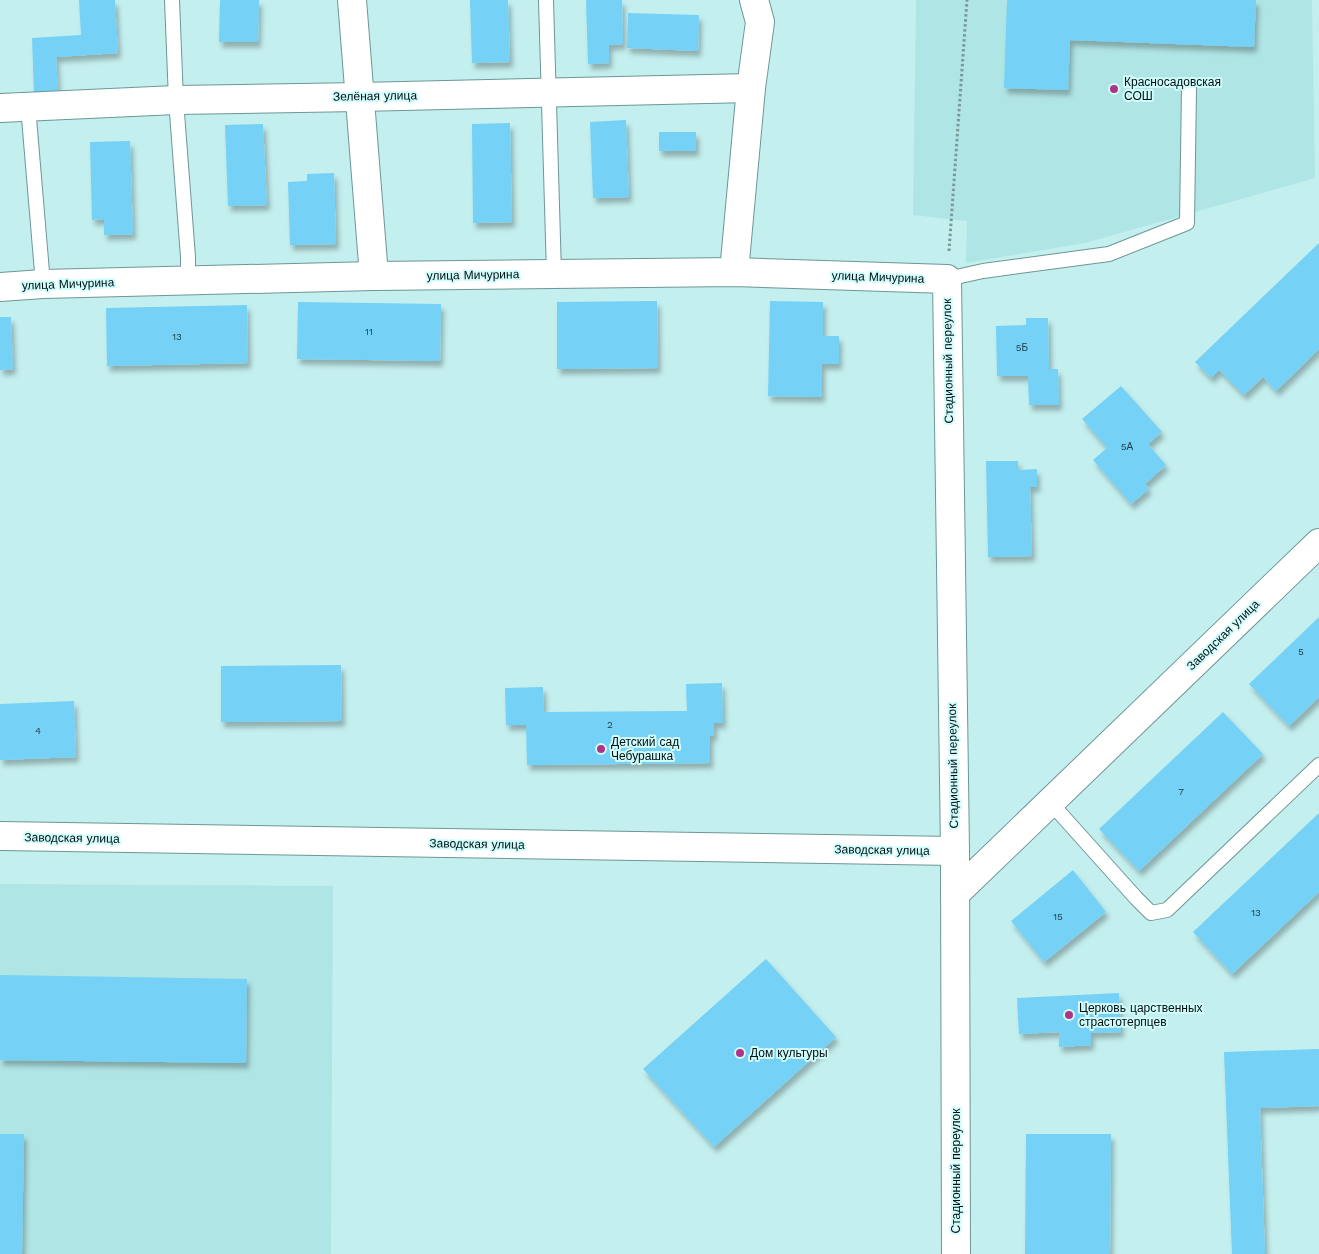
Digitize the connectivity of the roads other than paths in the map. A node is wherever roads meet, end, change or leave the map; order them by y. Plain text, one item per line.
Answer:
1 (172, 0) edge
2 (352, 0) edge
3 (546, 0) edge
4 (754, 0) edge
5 (751, 88) junction
6 (1189, 88) dead end
7 (549, 92) junction
8 (360, 97) junction
9 (176, 100) junction
10 (28, 106) junction
11 (0, 108) edge
12 (734, 272) junction
13 (554, 274) junction
14 (374, 276) junction
15 (946, 279) junction
16 (188, 280) junction
17 (43, 284) junction
18 (0, 286) edge
19 (1319, 543) edge
20 (1319, 765) edge
21 (1050, 802) junction
22 (0, 836) edge
23 (955, 851) junction
24 (955, 894) junction
25 (956, 1254) edge

1 - 9 lane
2 - 8 street
3 - 7 lane
4 - 5 street
5 - 7 street, Зелёная улица
5 - 12 street
6 - 15 lane
7 - 8 street, Зелёная улица
7 - 13 lane
8 - 9 street, Зелёная улица
8 - 14 street
9 - 10 street, Зелёная улица
9 - 16 lane
10 - 11 street, Зелёная улица
10 - 17 lane
12 - 13 street, улица Мичурина
12 - 15 street, улица Мичурина
13 - 14 street, улица Мичурина
14 - 16 street, улица Мичурина
15 - 23 street, Стадионный переулок
16 - 17 street, улица Мичурина
17 - 18 street, улица Мичурина
19 - 21 street, Заводская улица
20 - 21 lane
21 - 24 street, Заводская улица
22 - 23 street, Заводская улица
23 - 24 street, Стадионный переулок
24 - 25 street, Стадионный переулок

